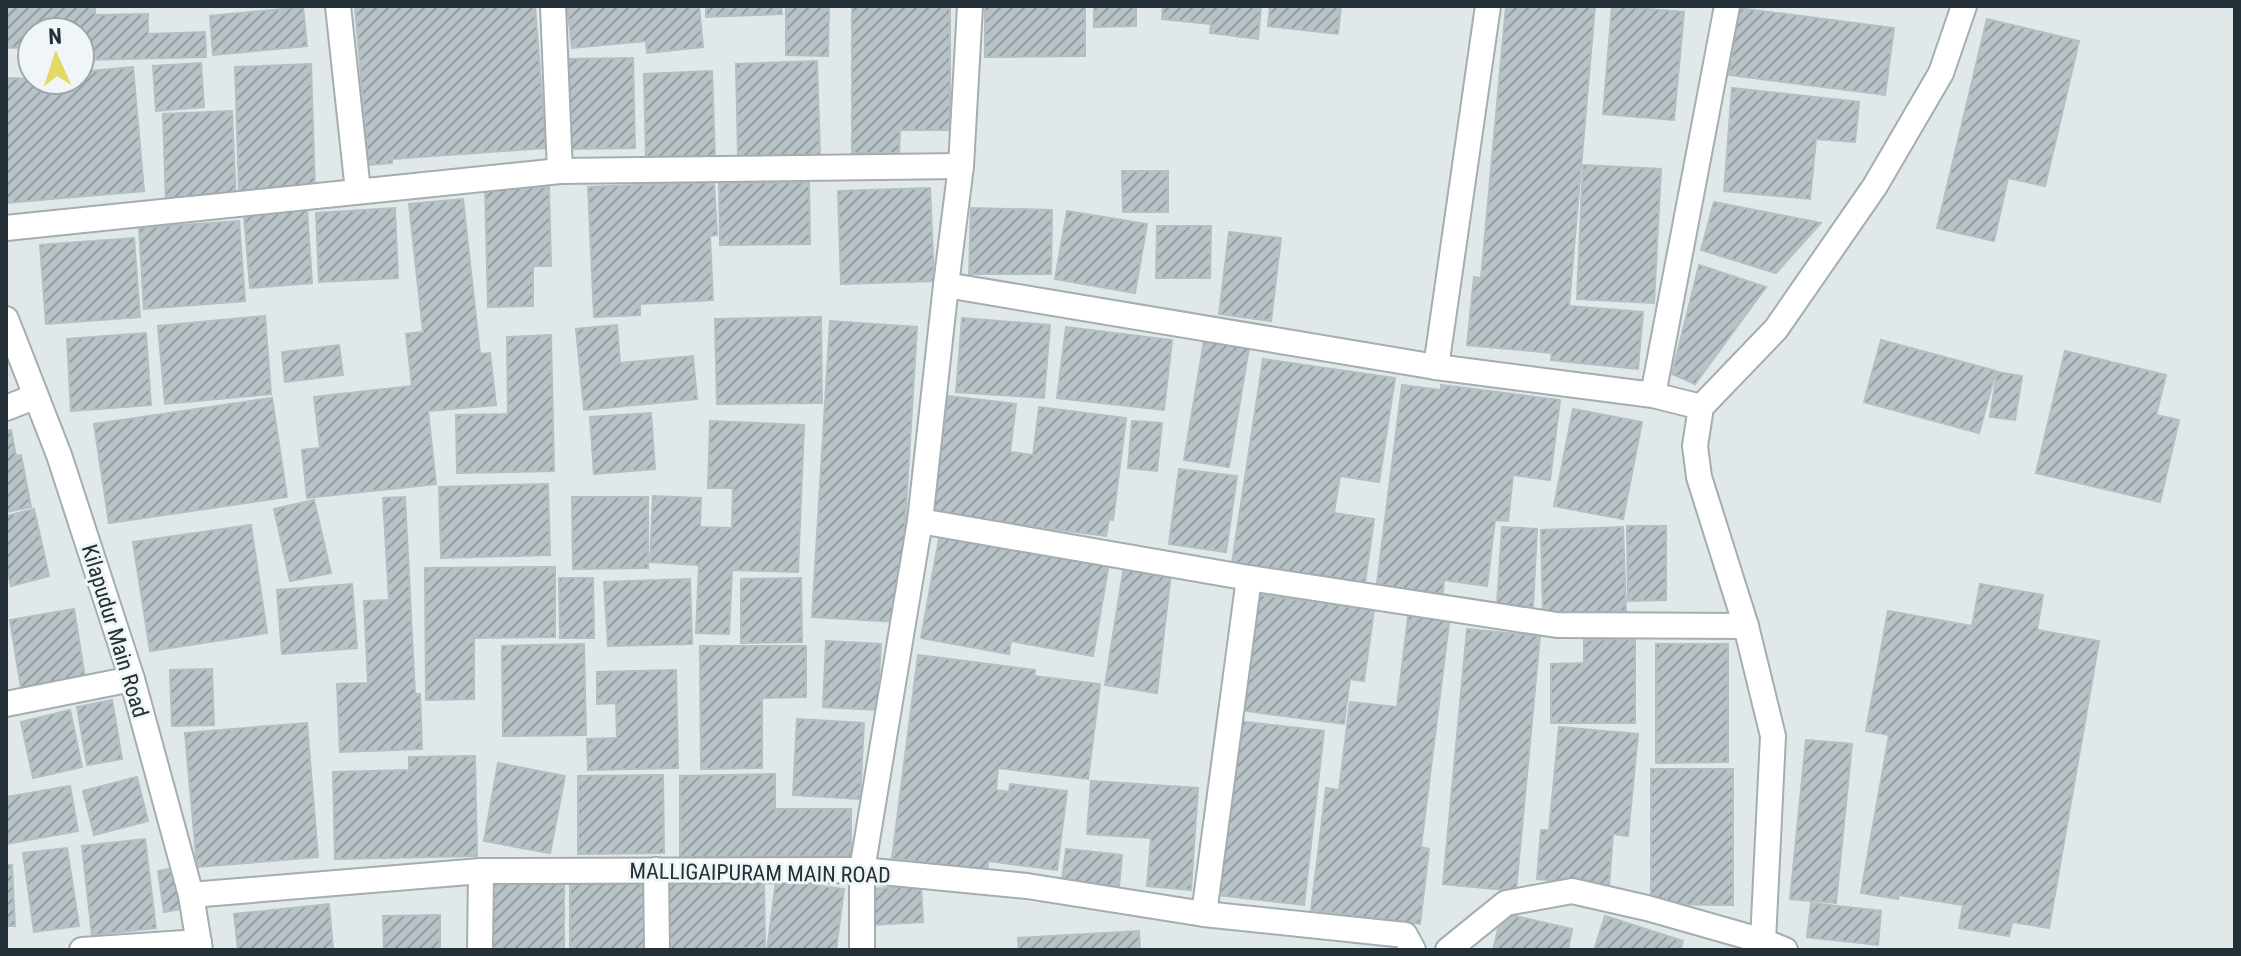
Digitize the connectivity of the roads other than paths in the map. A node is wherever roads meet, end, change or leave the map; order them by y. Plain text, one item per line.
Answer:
1 (338, 6) edge
2 (553, 6) edge
3 (970, 6) edge
4 (1488, 6) edge
5 (1727, 6) edge
6 (1964, 6) edge
7 (961, 166) junction
8 (560, 171) junction
9 (358, 191) junction
10 (6, 228) edge
11 (946, 285) junction
12 (6, 319) edge
13 (1436, 367) junction
14 (1653, 395) junction
15 (34, 397) junction
16 (1701, 407) junction
17 (6, 408) edge
18 (920, 521) junction
19 (1249, 578) junction
20 (1746, 626) junction
21 (132, 679) junction
22 (6, 704) edge
23 (656, 870) junction
24 (862, 870) junction
25 (481, 871) junction
26 (191, 895) junction
27 (1204, 914) junction
28 (199, 946) edge
29 (1774, 946) edge
30 (82, 950) edge
31 (480, 950) edge
32 (657, 950) edge
33 (862, 950) edge
34 (1413, 950) edge
35 (1448, 950) edge

1 - 9 street
2 - 8 street
3 - 7 street
4 - 13 street
5 - 14 street
6 - 16 street
7 - 8 street
7 - 11 street
8 - 9 street
9 - 10 street
11 - 13 street
11 - 18 street
12 - 15 street, Kilapudur Main Road
13 - 14 street
14 - 16 street
15 - 17 street
15 - 21 street, Kilapudur Main Road
16 - 20 street
18 - 19 street
18 - 24 street
19 - 20 street
19 - 27 street
20 - 29 street
21 - 22 street
21 - 26 street, Kilapudur Main Road
23 - 24 street, MALLIGAIPURAM MAIN ROAD
23 - 25 street, MALLIGAIPURAM MAIN ROAD
23 - 32 street
24 - 27 street, MALLIGAIPURAM MAIN ROAD
24 - 33 street
25 - 26 street, MALLIGAIPURAM MAIN ROAD
25 - 31 street
26 - 28 street, Kilapudur Main Road
27 - 34 street, MALLIGAIPURAM MAIN ROAD
28 - 30 street
29 - 35 street

